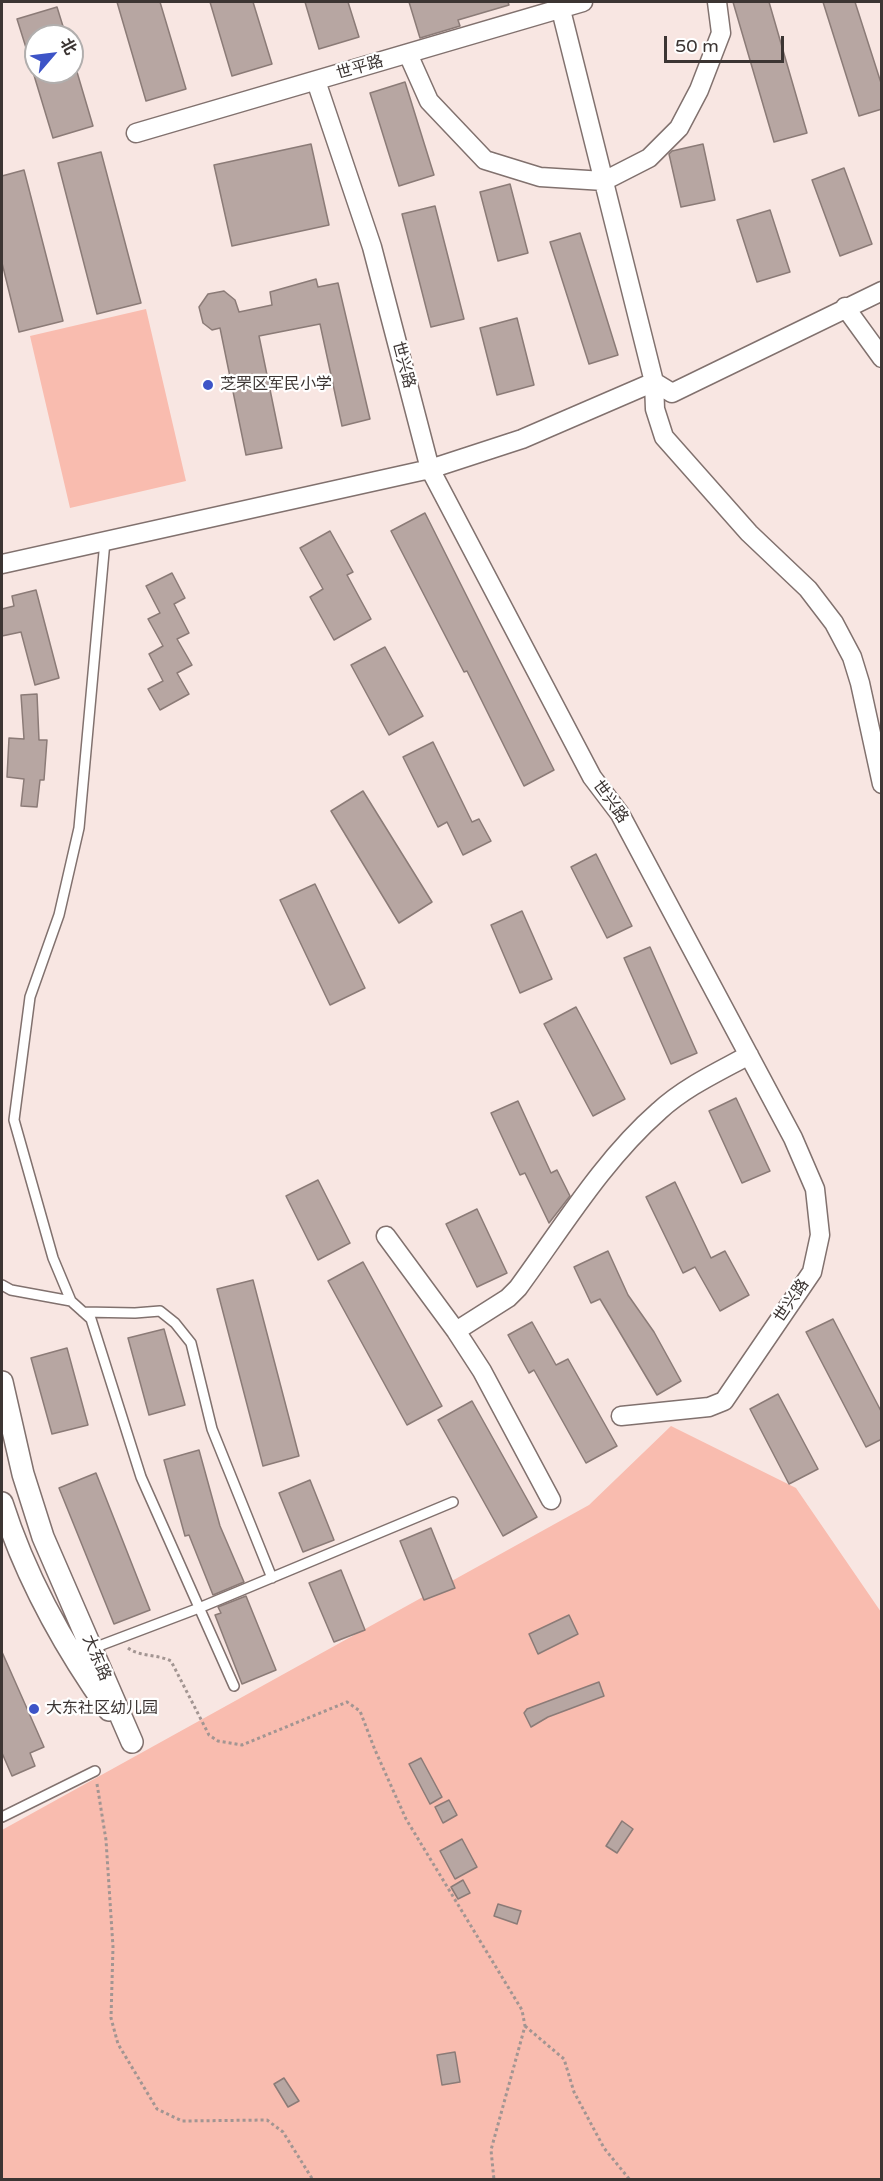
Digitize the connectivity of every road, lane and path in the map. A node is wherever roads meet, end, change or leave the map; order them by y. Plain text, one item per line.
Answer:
1 (583, 2) edge
2 (717, 2) edge
3 (560, 5) edge
4 (408, 54) junction
5 (316, 81) junction
6 (136, 133) dead end
7 (604, 181) junction
8 (882, 291) edge
9 (845, 307) junction
10 (882, 358) edge
11 (654, 382) junction
12 (430, 469) junction
13 (105, 542) junction
14 (2, 564) edge
15 (882, 784) edge
16 (749, 1055) junction
17 (386, 1236) dead end
18 (2, 1285) edge
19 (71, 1301) junction
20 (83, 1312) junction
21 (456, 1331) junction
22 (2, 1382) edge
23 (621, 1416) dead end
24 (551, 1500) dead end
25 (453, 1502) dead end
26 (2, 1503) edge
27 (272, 1578) junction
28 (199, 1608) junction
29 (117, 1639) junction
30 (93, 1648) junction
31 (72, 1657) junction
32 (234, 1686) dead end
33 (95, 1771) joint
34 (2, 1817) edge
35 (525, 2026) junction
36 (313, 2180) edge
37 (494, 2180) edge
38 (630, 2180) edge

1 - 3 street, 世平路
2 - 7 street
3 - 4 street, 世平路
3 - 7 street
4 - 5 street, 世平路
4 - 7 street
5 - 6 street, 世平路
5 - 12 street, 世兴路
7 - 11 street
8 - 9 street
9 - 10 street
9 - 11 street
11 - 12 street
11 - 15 street
12 - 13 street
12 - 16 street, 世兴路
13 - 14 street
13 - 19 lane
16 - 21 street
16 - 23 street, 世兴路
17 - 21 street
18 - 19 lane
19 - 20 lane
20 - 27 lane
20 - 28 lane
21 - 24 street
22 - 30 street, 大东路
25 - 27 lane
26 - 31 street, 大东路
27 - 28 lane
28 - 29 lane
28 - 32 lane
29 - 30 lane
29 - 35 path
30 - 31 lane
30 - 31 street, 大东路
33 - 34 lane
33 - 36 path
35 - 37 path
35 - 38 path

